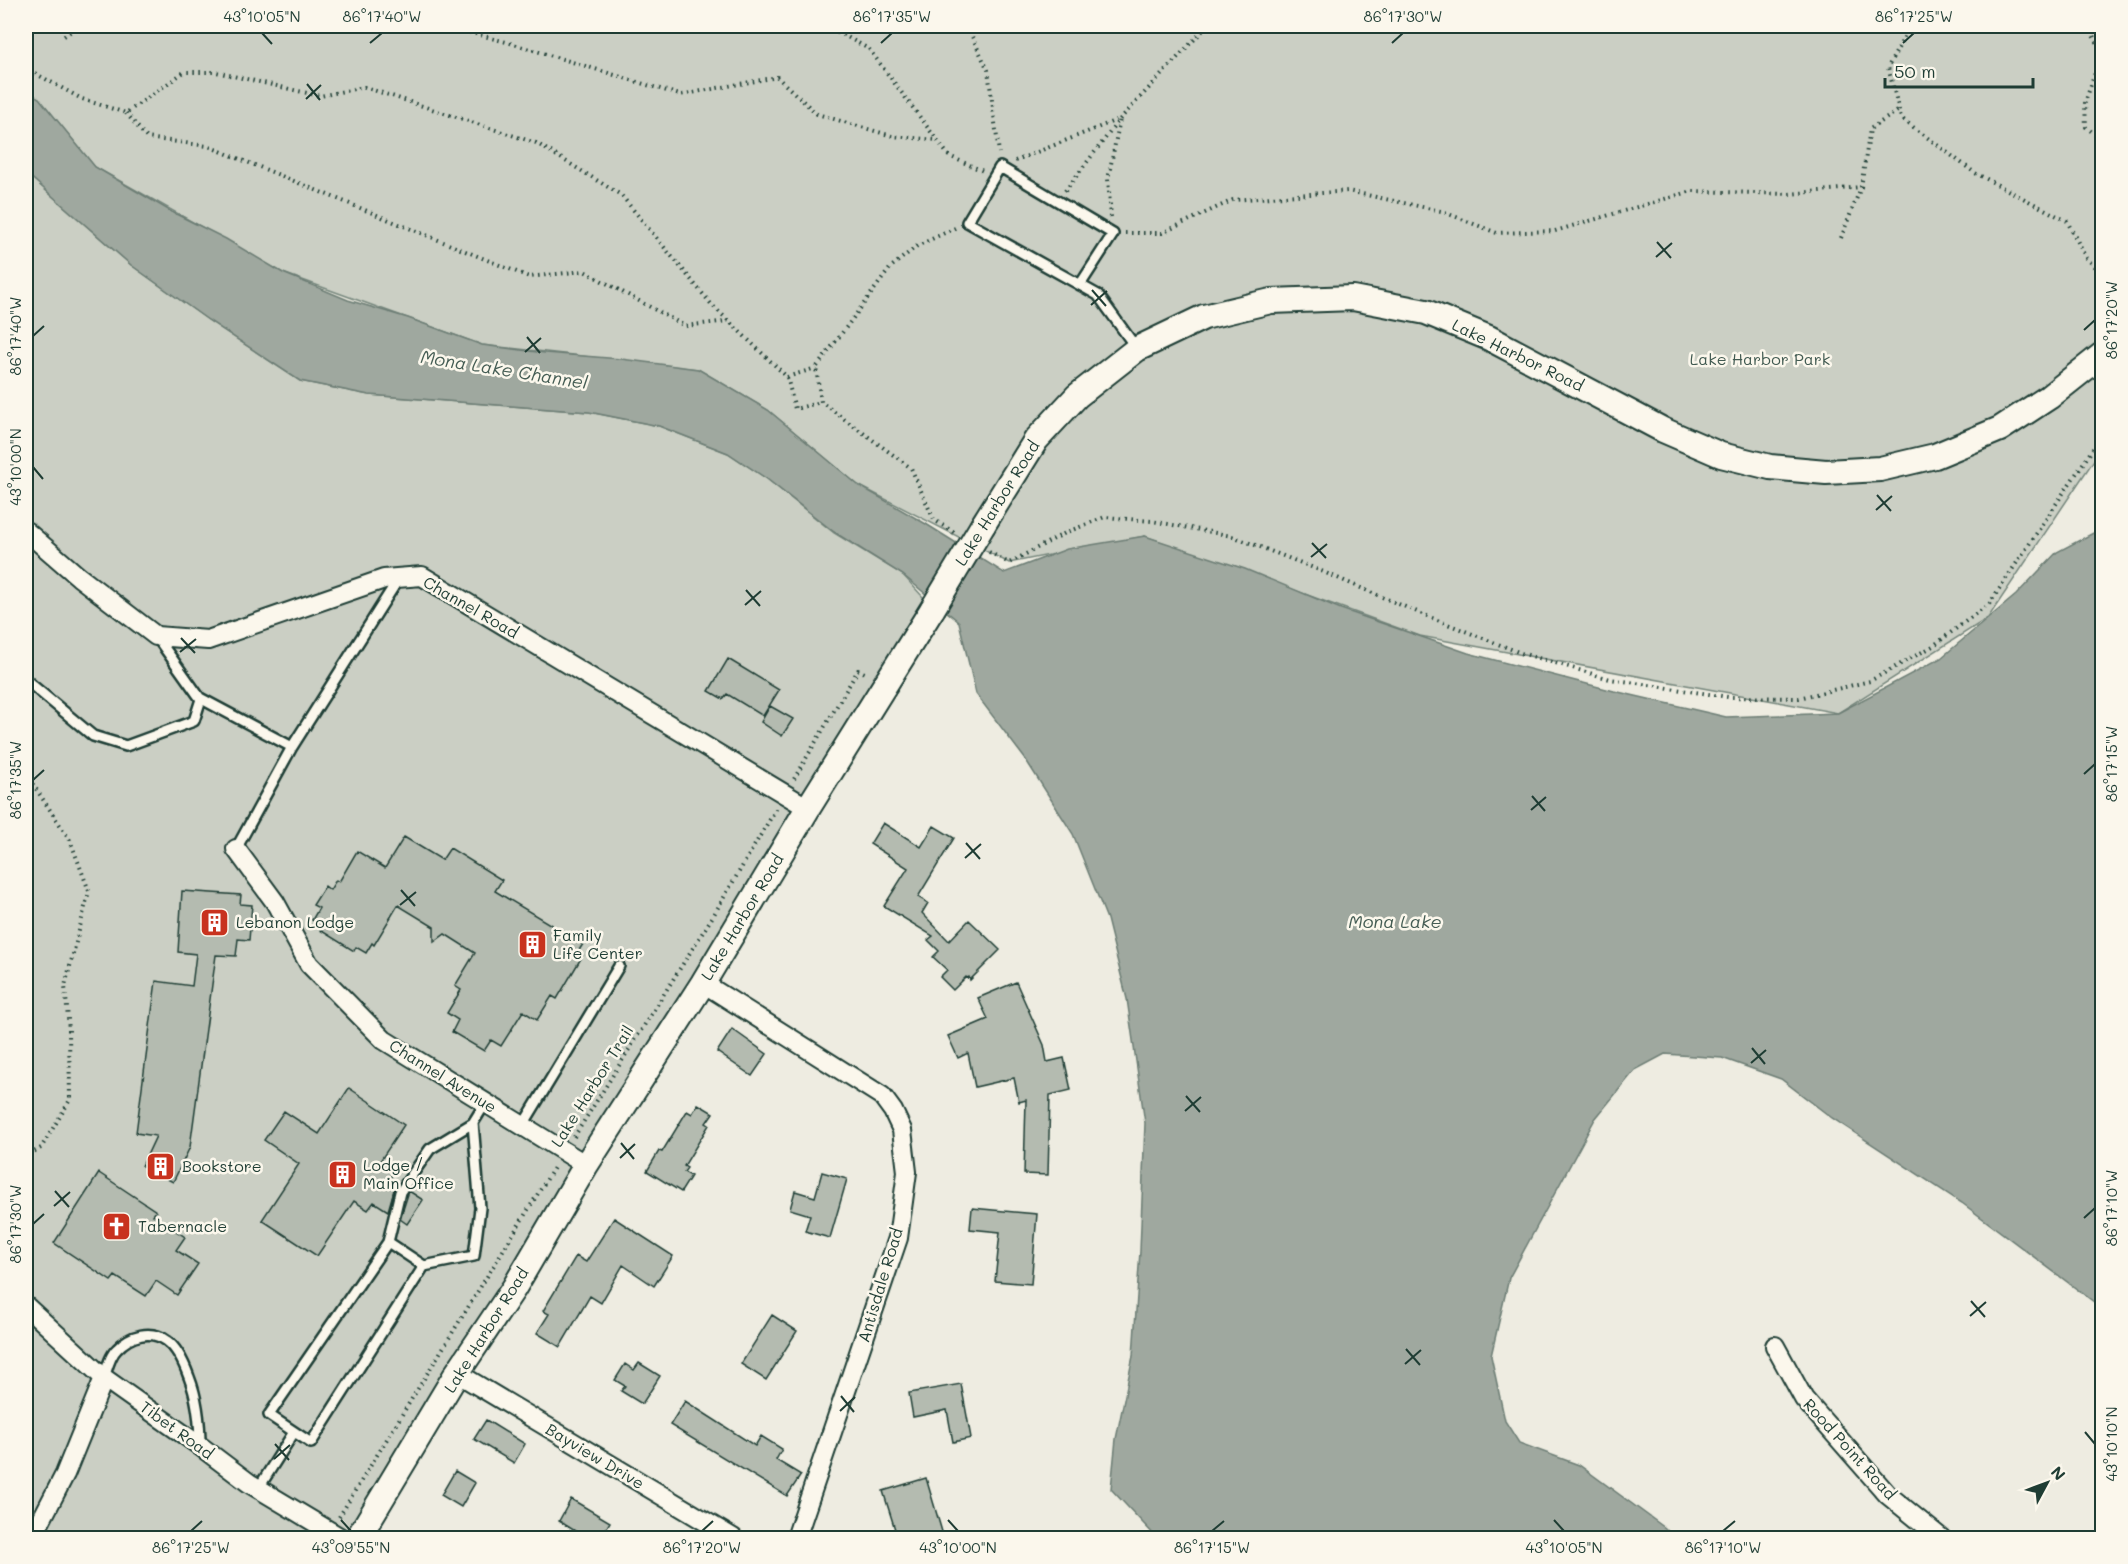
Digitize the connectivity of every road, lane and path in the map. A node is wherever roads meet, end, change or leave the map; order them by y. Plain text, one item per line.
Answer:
1 (79, 26) edge
2 (446, 26) edge
3 (826, 26) edge
4 (967, 26) edge
5 (1207, 26) edge
6 (1910, 26) edge
7 (2087, 26) edge
8 (458, 27) edge
9 (64, 36) dead end
10 (2103, 51) edge
11 (26, 66) edge
12 (1899, 110) junction
13 (126, 113) junction
14 (1120, 119) junction
15 (937, 140) junction
16 (2103, 140) edge
17 (1000, 167) junction
18 (995, 176) junction
19 (1861, 187) junction
20 (1057, 201) junction
21 (967, 222) junction
22 (1113, 234) junction
23 (1840, 238) dead end
24 (2103, 273) edge
25 (1080, 285) junction
26 (729, 321) junction
27 (1137, 349) junction
28 (2103, 355) edge
29 (816, 368) junction
30 (787, 377) junction
31 (821, 402) junction
32 (2103, 435) edge
33 (26, 531) edge
34 (975, 536) junction
35 (399, 578) junction
36 (156, 636) junction
37 (26, 680) edge
38 (886, 684) junction
39 (201, 699) junction
40 (292, 747) junction
41 (26, 774) edge
42 (785, 794) junction
43 (808, 808) junction
44 (236, 849) joint
45 (619, 966) dead end
46 (703, 983) junction
47 (486, 1102) junction
48 (473, 1123) junction
49 (523, 1125) junction
50 (564, 1152) junction
51 (26, 1156) edge
52 (586, 1165) junction
53 (388, 1242) junction
54 (424, 1266) junction
55 (26, 1306) edge
56 (1775, 1346) dead end
57 (457, 1373) junction
58 (104, 1378) junction
59 (294, 1432) junction
60 (200, 1446) junction
61 (258, 1489) junction
62 (335, 1535) edge
63 (32, 1539) edge
64 (358, 1539) edge
65 (734, 1539) edge
66 (796, 1539) edge
67 (1941, 1539) edge

1 - 9 path
2 - 8 path
3 - 15 path
4 - 17 path
5 - 14 path
6 - 12 path
7 - 10 path
8 - 15 path
10 - 16 path
11 - 13 path
12 - 19 path
12 - 24 path
13 - 26 path
13 - 26 path
14 - 17 path
14 - 20 path
14 - 22 path
15 - 18 path
17 - 18 lane
17 - 20 lane
18 - 21 lane
19 - 22 path
19 - 23 path
20 - 22 lane
21 - 25 lane
21 - 29 path
22 - 25 lane
25 - 27 lane
26 - 30 path
27 - 28 street, Lake Harbor Road
27 - 34 street, Lake Harbor Road
29 - 30 path
29 - 31 path
30 - 31 path
31 - 34 path
32 - 34 path
33 - 36 street
34 - 38 street, Lake Harbor Road, bridge
35 - 36 street, Channel Road
35 - 40 lane
35 - 42 street, Channel Road
36 - 39 lane
37 - 39 lane
38 - 42 path, Lake Harbor Trail
38 - 43 street, Lake Harbor Road
39 - 40 lane
40 - 44 lane
41 - 51 path
42 - 43 street, Channel Road
42 - 50 path, Lake Harbor Trail
43 - 46 street, Lake Harbor Road
44 - 47 street, Channel Avenue
45 - 49 lane
46 - 52 street, Lake Harbor Road
46 - 66 street, Antisdale Road
47 - 48 lane
47 - 49 street, Channel Avenue
48 - 53 lane
48 - 54 lane
49 - 50 street, Channel Avenue
50 - 52 street, Channel Avenue
50 - 62 path, Lake Harbor Trail
52 - 57 street, Lake Harbor Road
53 - 54 lane
53 - 59 lane
54 - 59 lane
55 - 58 street, Tibet Road
56 - 67 street, Rood Point Road
57 - 64 street, Lake Harbor Road
57 - 65 street, Bayview Drive
58 - 60 street, Tibet Road
58 - 60 lane
58 - 63 street
59 - 61 lane
60 - 61 street, Tibet Road
61 - 62 street, Tibet Road

